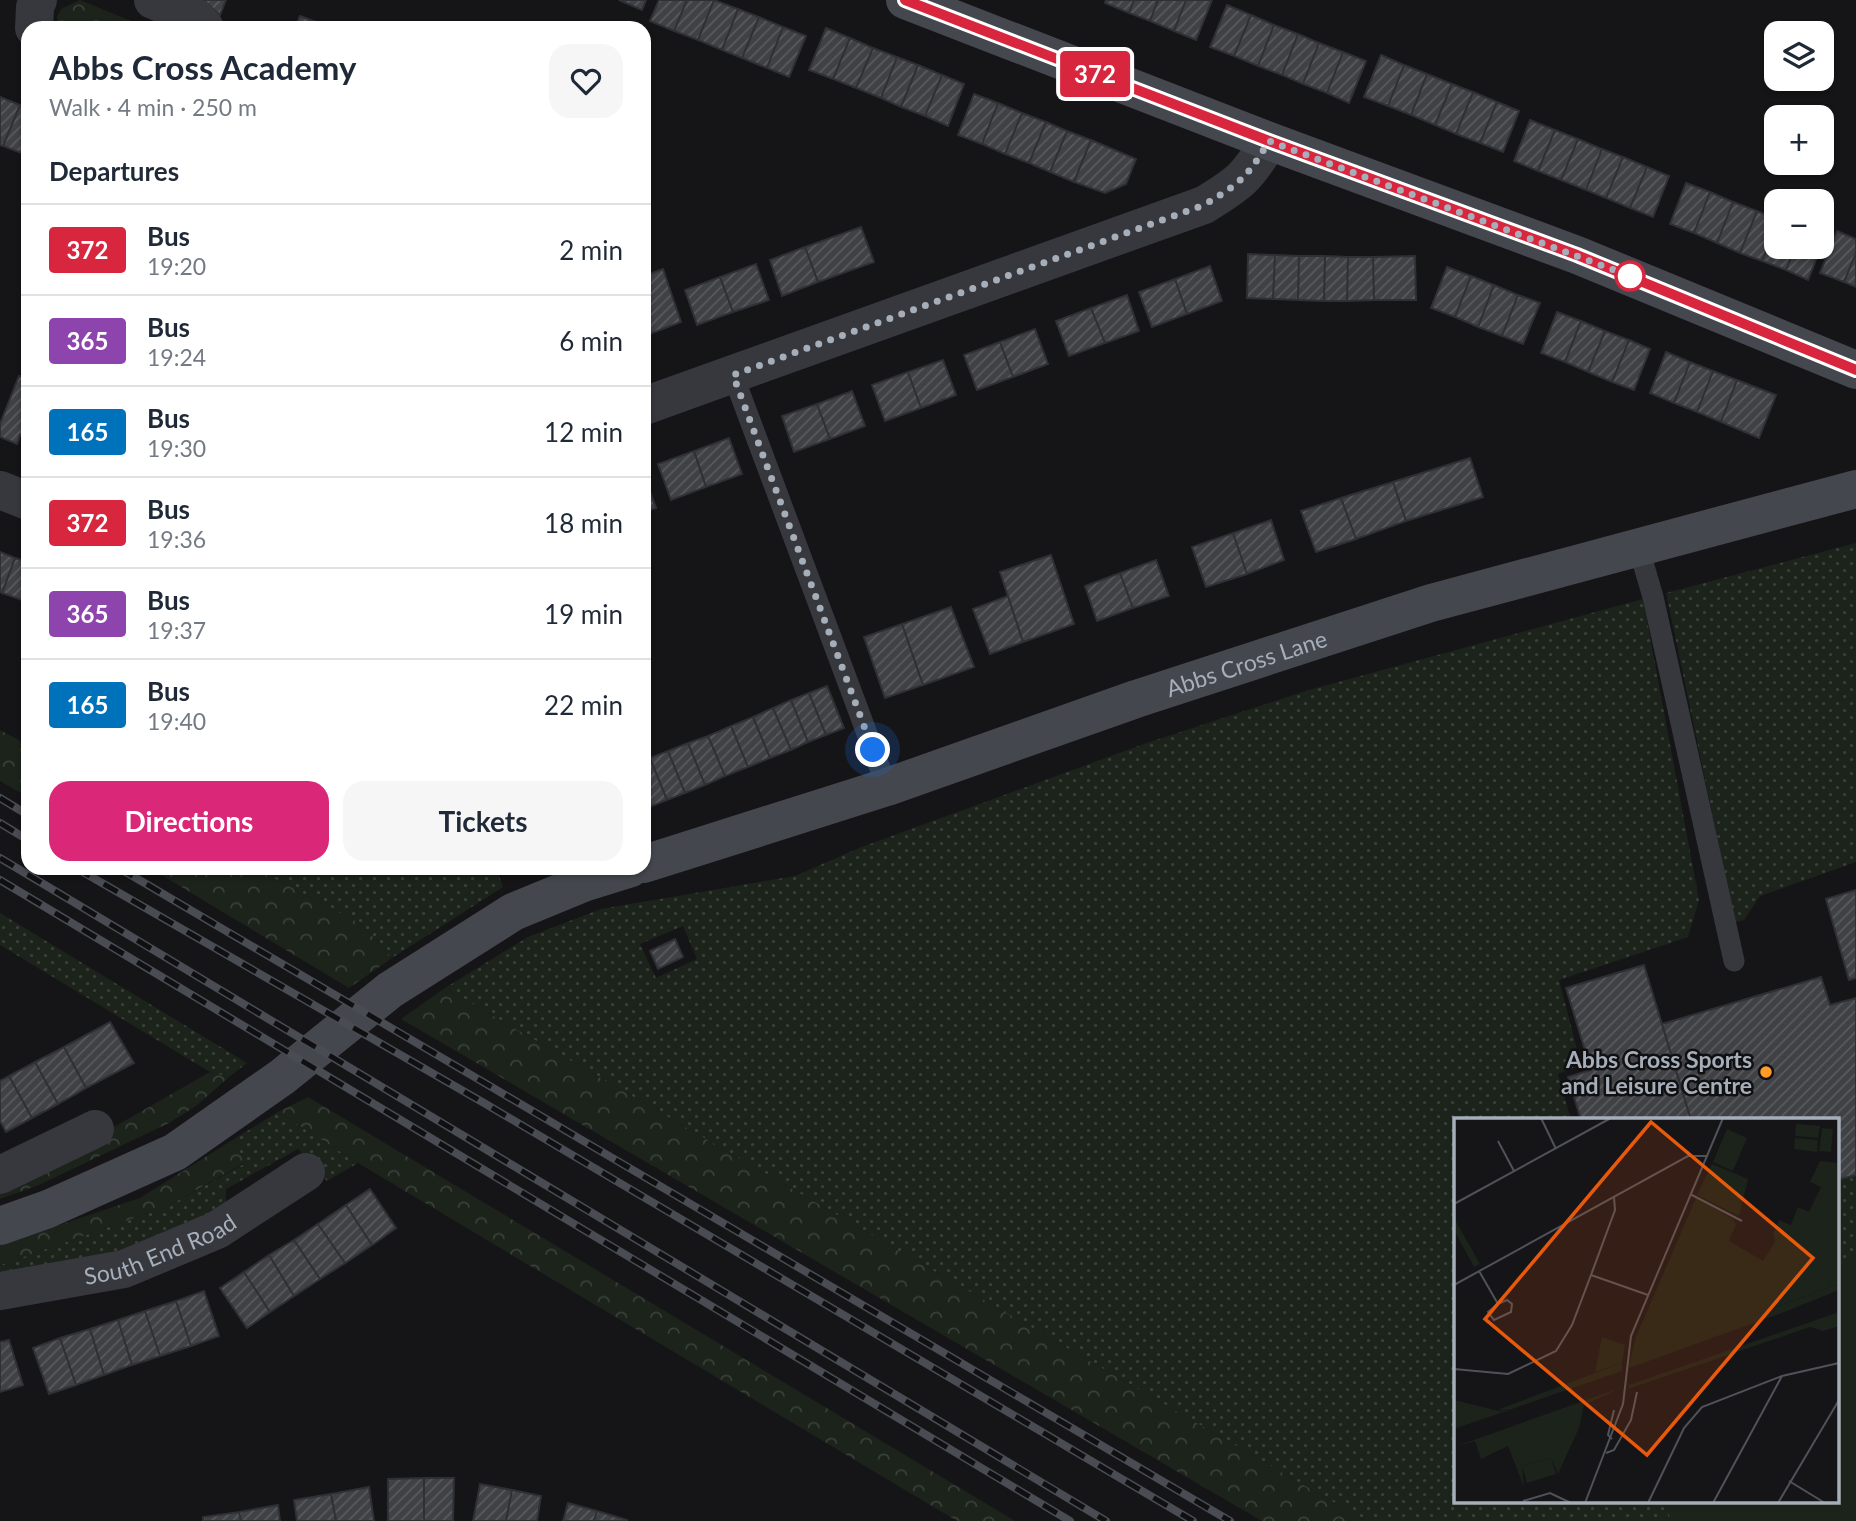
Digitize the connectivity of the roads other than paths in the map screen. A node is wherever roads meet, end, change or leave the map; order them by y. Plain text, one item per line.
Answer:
1 (38, 0) edge
2 (153, 0) edge
3 (905, 0) edge
4 (34, 21) edge
5 (199, 21) edge
6 (1269, 141) junction
7 (1856, 370) edge
8 (733, 375) junction
9 (651, 404) edge
10 (1856, 489) edge
11 (0, 490) edge
12 (21, 498) edge
13 (1639, 549) junction
14 (887, 787) junction
15 (651, 862) edge
16 (608, 875) edge
17 (1734, 961) dead end
18 (94, 1129) dead end
19 (306, 1172) dead end
20 (0, 1175) edge
21 (0, 1226) edge
22 (0, 1291) edge

1 - 4 street
2 - 5 street
3 - 6 street
6 - 7 street
6 - 8 street
8 - 9 street
8 - 14 lane
10 - 13 street, Abbs Cross Lane
11 - 12 street
13 - 14 street, Abbs Cross Lane
13 - 17 lane
14 - 15 street, Abbs Cross Lane
16 - 21 street
18 - 20 street
19 - 22 street, South End Road

